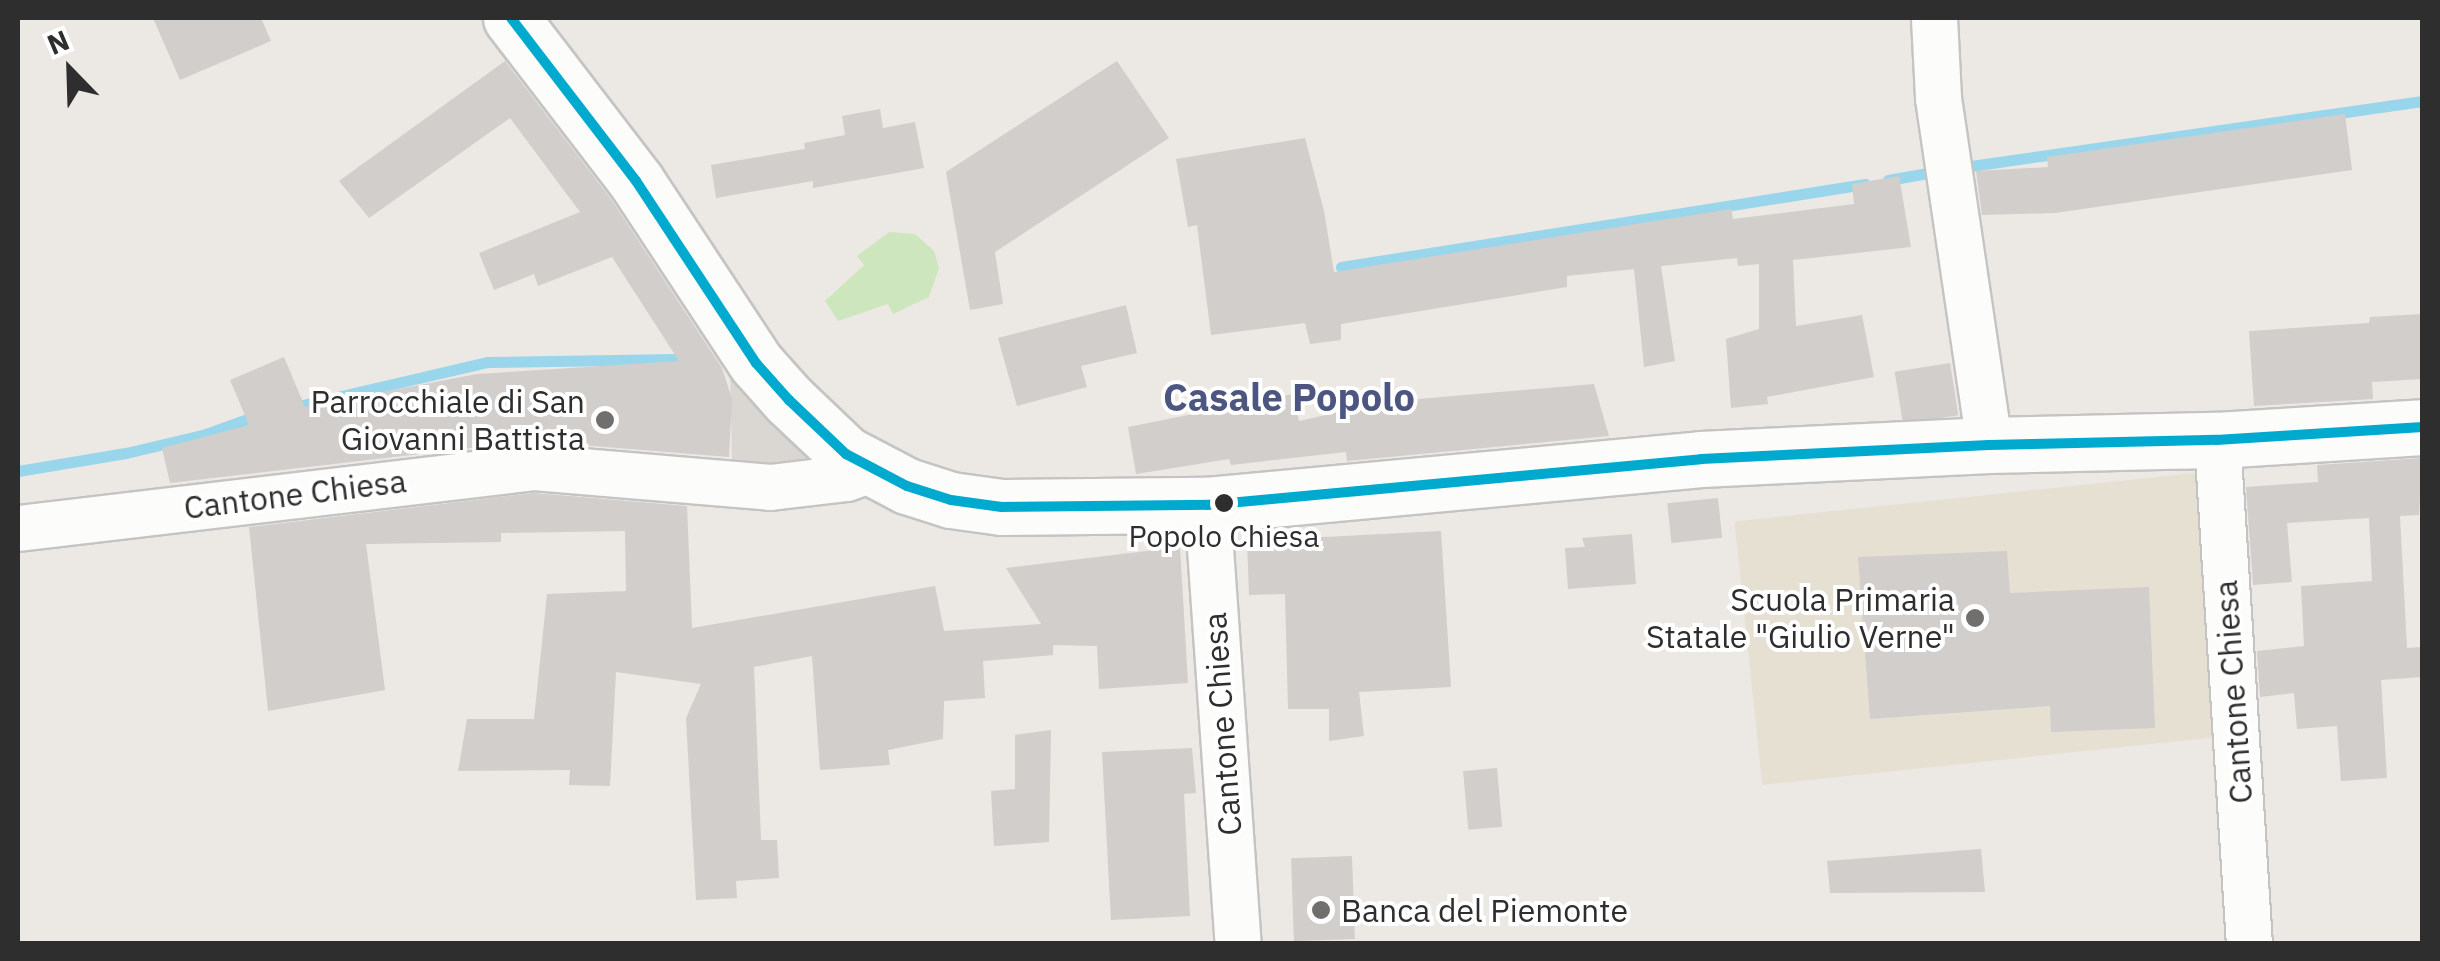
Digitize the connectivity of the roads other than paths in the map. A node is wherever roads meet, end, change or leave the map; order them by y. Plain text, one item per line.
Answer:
1 (511, 18) edge
2 (1934, 18) edge
3 (2422, 426) edge
4 (2217, 440) junction
5 (1989, 445) junction
6 (871, 469) junction
7 (1207, 505) junction
8 (18, 528) edge
9 (1238, 944) edge
10 (2249, 944) edge

1 - 6 street
2 - 5 street
3 - 4 street
4 - 5 street
4 - 10 street, Cantone Chiesa
5 - 7 street
6 - 7 street
6 - 8 street, Cantone Chiesa
7 - 9 street, Cantone Chiesa

